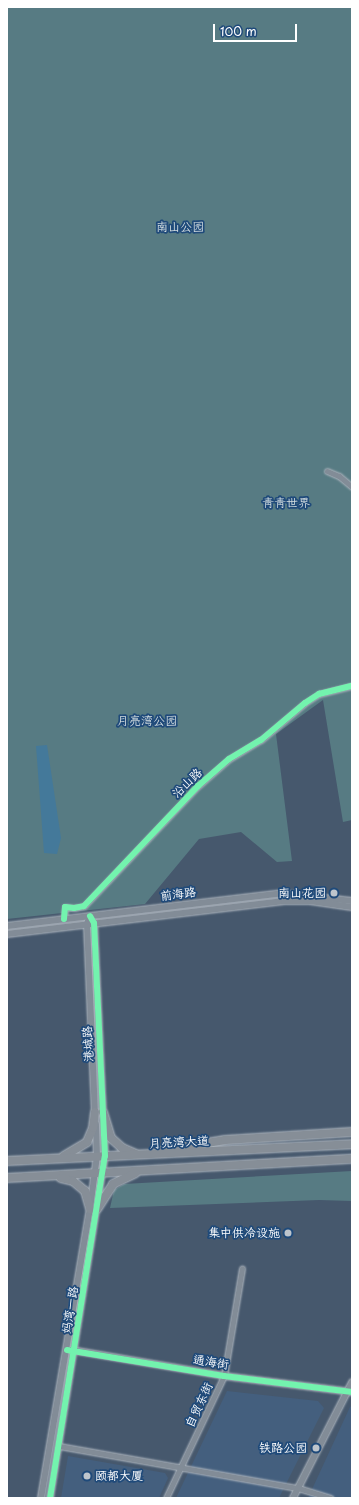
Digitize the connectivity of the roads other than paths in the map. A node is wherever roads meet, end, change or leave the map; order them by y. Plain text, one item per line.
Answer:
1 (327, 471) dead end
2 (352, 487) edge
3 (352, 686) edge
4 (352, 901) edge
5 (352, 907) edge
6 (90, 916) junction
7 (64, 919) junction
8 (94, 923) junction
9 (86, 924) junction
10 (7, 926) edge
11 (7, 934) edge
12 (99, 1112) junction
13 (352, 1132) edge
14 (352, 1144) edge
15 (101, 1156) junction
16 (144, 1156) junction
17 (52, 1159) junction
18 (352, 1159) edge
19 (7, 1161) edge
20 (148, 1170) junction
21 (99, 1173) junction
22 (51, 1176) junction
23 (7, 1178) edge
24 (94, 1209) junction
25 (242, 1268) dead end
26 (67, 1350) junction
27 (74, 1351) junction
28 (224, 1376) junction
29 (352, 1382) edge
30 (350, 1392) edge
31 (59, 1446) junction
32 (181, 1467) junction
33 (298, 1488) junction
34 (41, 1498) edge
35 (50, 1498) edge
36 (166, 1498) edge
37 (293, 1498) edge
38 (330, 1498) edge

1 - 2 street
3 - 7 street, 沿山路
4 - 6 street, 前海路
5 - 8 street, 前海路
6 - 7 street, 前海路
6 - 8 street, 港城路
6 - 9 street, 港城路
7 - 10 street, 前海路
8 - 9 street, 前海路
8 - 12 street, 港城路
9 - 11 street, 前海路
9 - 12 street, 港城路
12 - 15 street, 港城路
12 - 16 main road
12 - 17 main road
13 - 16 main road
14 - 16 main road, 月亮湾大道
15 - 16 main road, 月亮湾大道
15 - 17 main road, 月亮湾大道
15 - 21 street, 港城路
17 - 19 main road, 月亮湾大道
18 - 20 main road
20 - 21 main road
20 - 24 main road
21 - 22 main road
21 - 24 street, 妈湾一路
22 - 23 main road
22 - 24 main road
24 - 26 street, 妈湾一路
24 - 27 street, 妈湾一路
25 - 28 street, 自贸东街
26 - 27 street, 通海街
26 - 34 street, 妈湾一路
27 - 28 street, 通海街
27 - 31 street, 妈湾一路
28 - 30 street, 通海街
28 - 32 street, 自贸东街
29 - 30 street
30 - 33 street
31 - 32 street
31 - 35 street, 妈湾一路
32 - 33 street
32 - 36 street, 自贸东街
33 - 37 street
33 - 38 street

